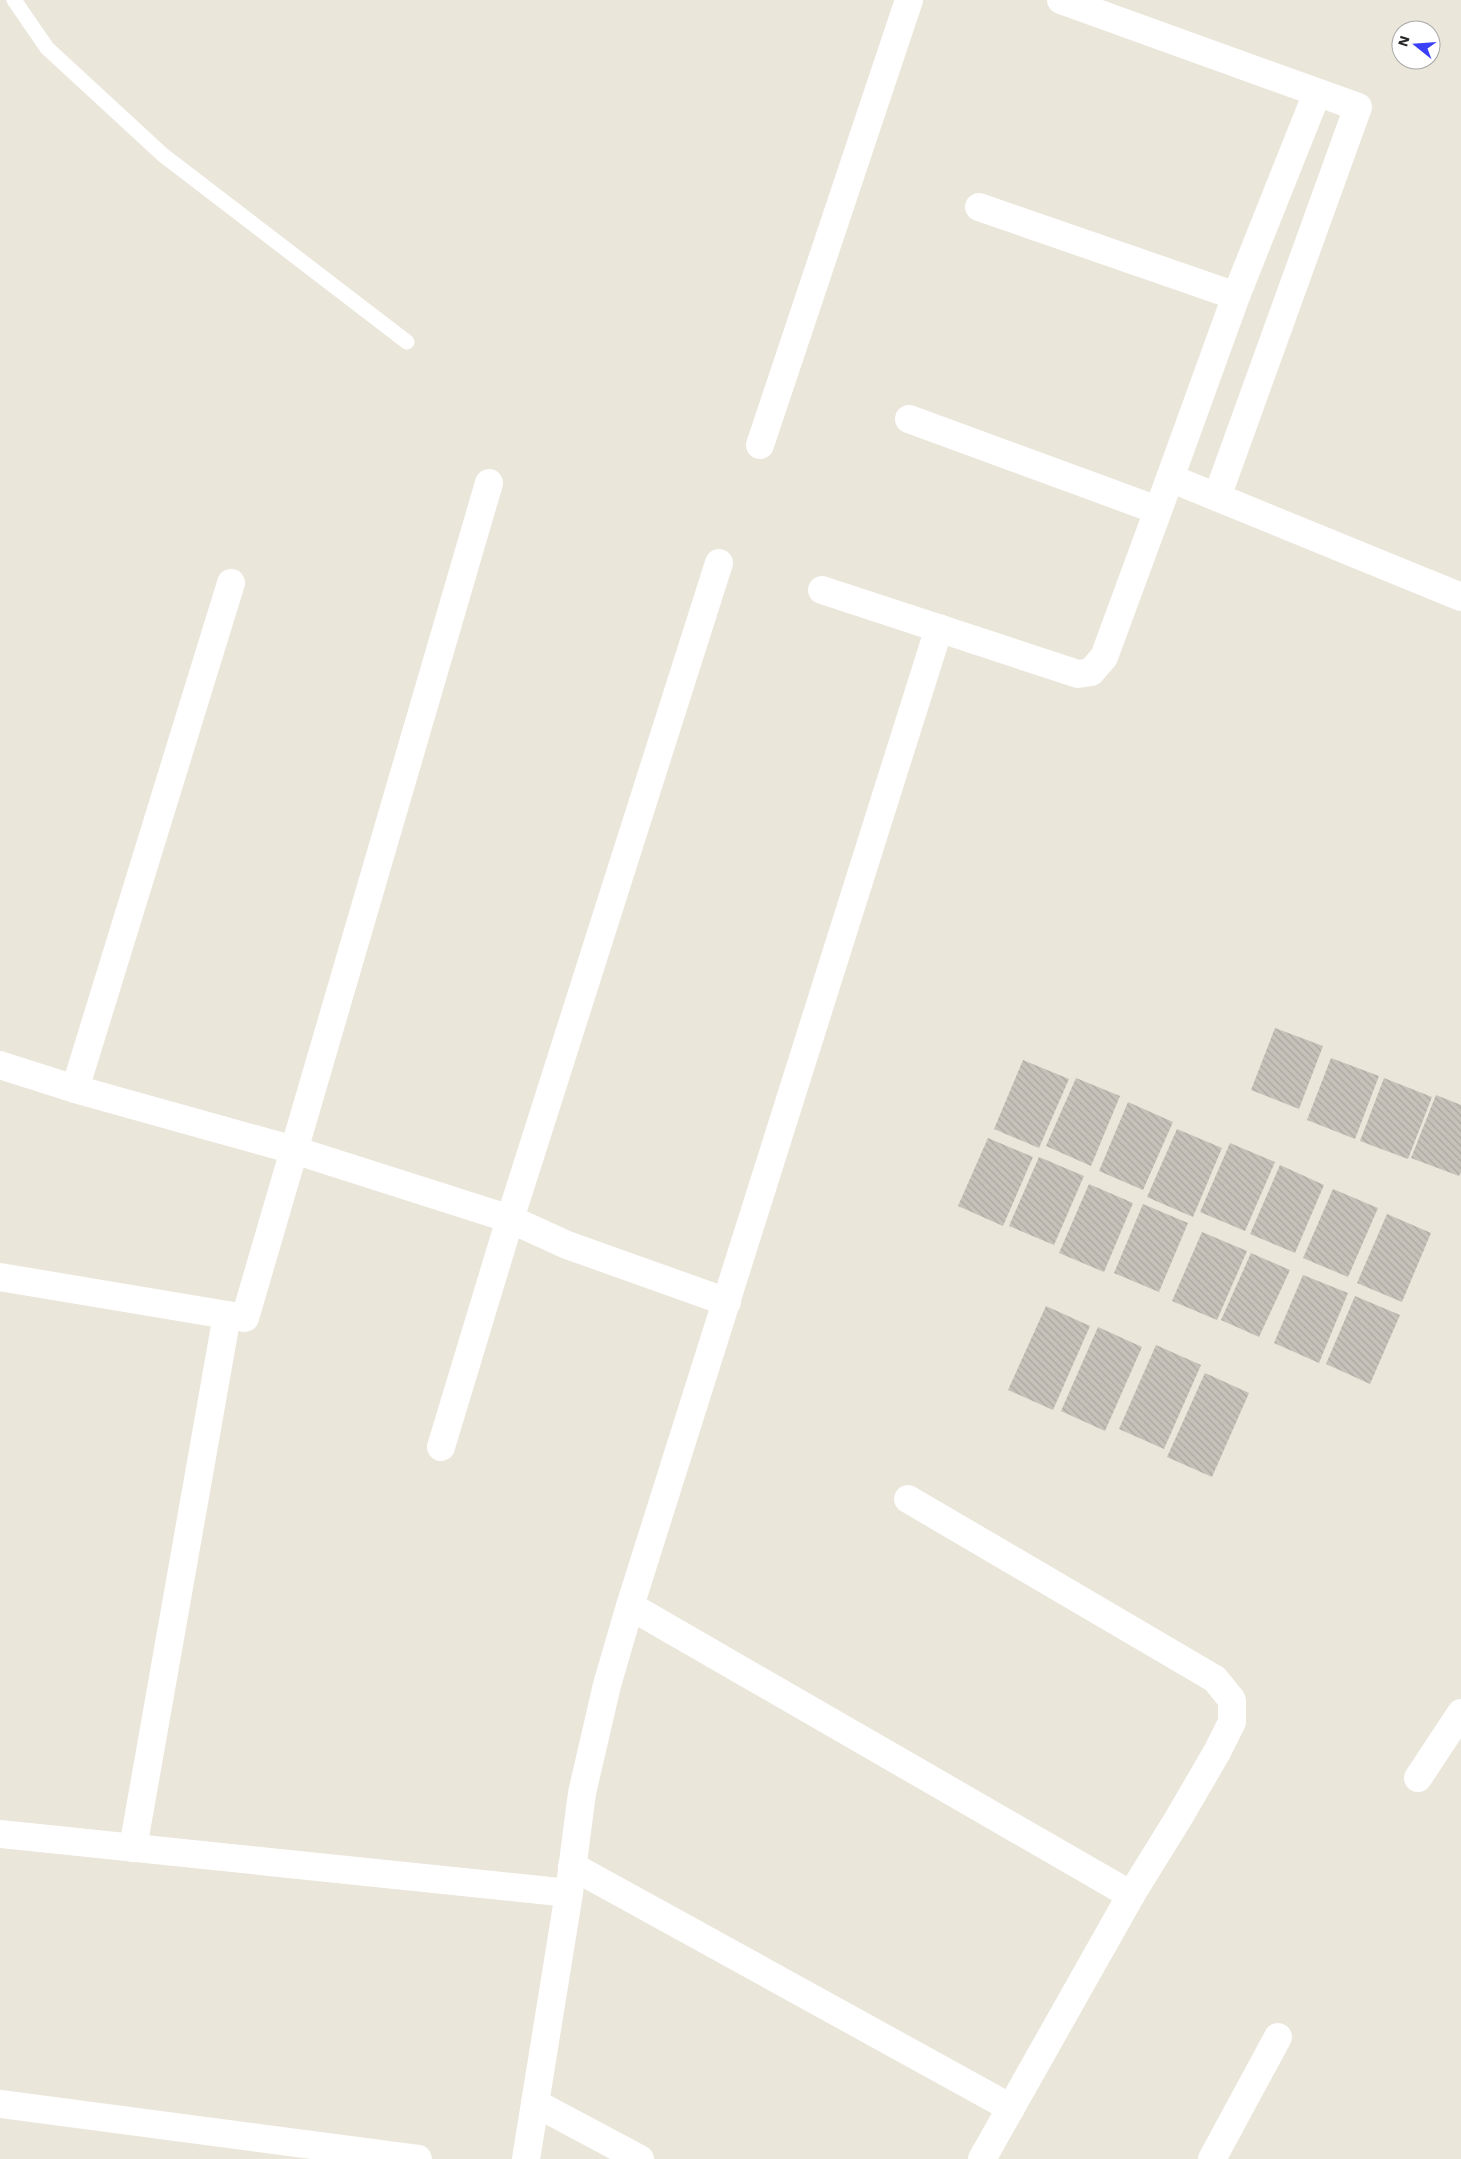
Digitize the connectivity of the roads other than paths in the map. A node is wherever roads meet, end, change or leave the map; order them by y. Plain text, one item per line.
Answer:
1 (14, 0) edge
2 (909, 0) edge
3 (1061, 0) edge
4 (1317, 93) junction
5 (979, 207) dead end
6 (1236, 296) junction
7 (407, 342) dead end
8 (909, 419) dead end
9 (760, 445) dead end
10 (1170, 478) junction
11 (489, 483) dead end
12 (1217, 497) junction
13 (1157, 510) junction
14 (719, 563) dead end
15 (231, 582) dead end
16 (822, 590) dead end
17 (1461, 597) edge
18 (939, 628) junction
19 (0, 1065) edge
20 (75, 1089) junction
21 (294, 1150) junction
22 (510, 1219) junction
23 (0, 1277) edge
24 (727, 1302) junction
25 (227, 1315) junction
26 (441, 1447) dead end
27 (908, 1498) dead end
28 (630, 1606) junction
29 (1461, 1713) edge
30 (1418, 1778) dead end
31 (0, 1834) edge
32 (133, 1848) junction
33 (572, 1866) junction
34 (569, 1893) junction
35 (1131, 1895) junction
36 (1278, 2038) dead end
37 (535, 2103) junction
38 (0, 2104) edge
39 (1011, 2108) junction
40 (418, 2159) edge
41 (526, 2159) edge
42 (640, 2159) edge
43 (982, 2159) edge
44 (1212, 2159) edge

1 - 7 lane
2 - 9 street
3 - 4 street
4 - 6 street
4 - 12 street
5 - 6 street
6 - 10 street
8 - 13 street
10 - 12 street
10 - 13 street
11 - 21 street
12 - 17 street
13 - 18 street
14 - 22 street
15 - 20 street
16 - 18 street
18 - 24 street
19 - 20 street
20 - 21 street
21 - 22 street
21 - 25 street
22 - 24 street
22 - 26 street
23 - 25 street
24 - 28 street
25 - 32 street
27 - 35 street
28 - 33 street
28 - 35 street
29 - 30 street
31 - 32 street
32 - 34 street
33 - 34 street
33 - 39 street
34 - 37 street
35 - 39 street
36 - 44 street
37 - 41 street
37 - 42 street
38 - 40 street
39 - 43 street

